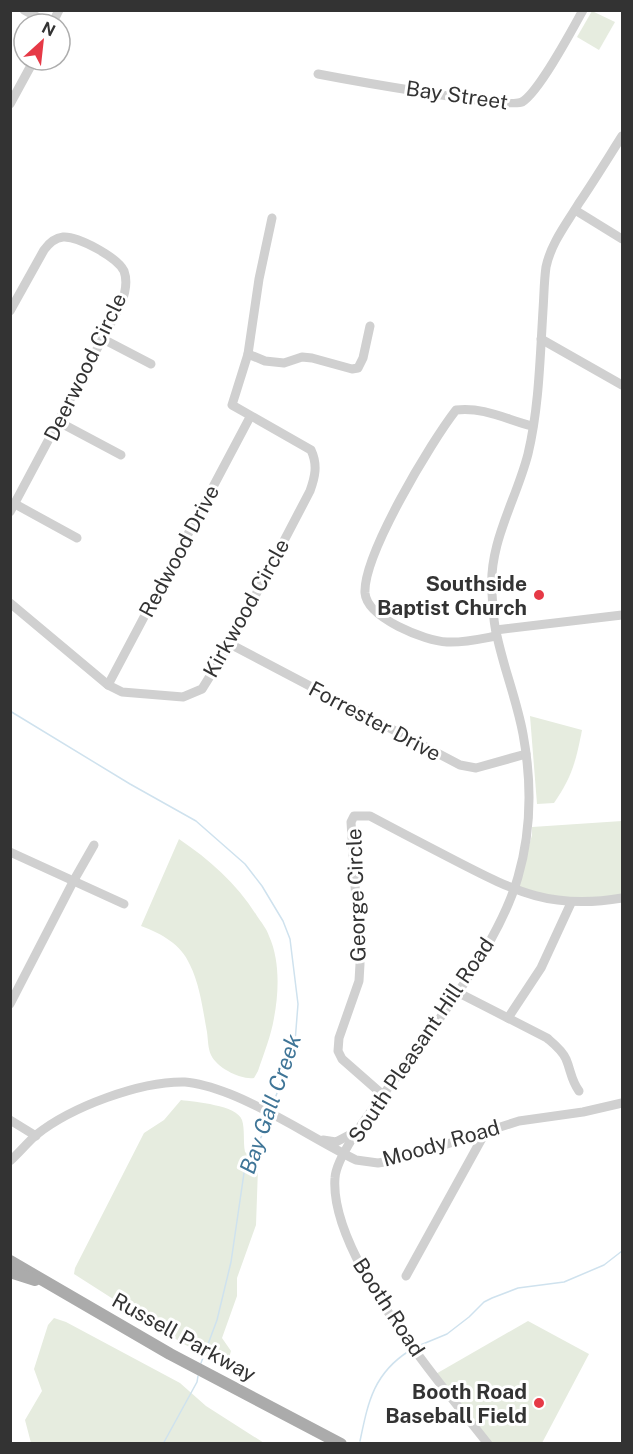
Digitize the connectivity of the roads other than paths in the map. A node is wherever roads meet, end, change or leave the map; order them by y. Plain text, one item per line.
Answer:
1 (583, 10) edge
2 (27, 72) edge
3 (318, 74) dead end
4 (10, 104) edge
5 (622, 136) edge
6 (575, 210) junction
7 (272, 219) dead end
8 (622, 239) edge
9 (10, 311) edge
10 (370, 326) dead end
11 (103, 339) junction
12 (541, 339) junction
13 (248, 354) junction
14 (151, 364) dead end
15 (622, 385) edge
16 (250, 417) junction
17 (59, 422) junction
18 (532, 426) junction
19 (121, 455) dead end
20 (13, 508) edge
21 (77, 538) dead end
22 (10, 603) edge
23 (622, 615) edge
24 (496, 633) junction
25 (230, 644) junction
26 (108, 685) junction
27 (526, 754) junction
28 (94, 845) dead end
29 (10, 852) edge
30 (74, 880) junction
31 (514, 890) junction
32 (622, 898) edge
33 (571, 903) junction
34 (124, 904) dead end
35 (10, 979) edge
36 (21, 985) junction
37 (457, 992) junction
38 (10, 1004) edge
39 (508, 1018) junction
40 (579, 1091) dead end
41 (383, 1095) junction
42 (622, 1103) edge
43 (10, 1120) edge
44 (359, 1130) junction
45 (486, 1131) junction
46 (36, 1136) junction
47 (315, 1138) junction
48 (344, 1154) junction
49 (10, 1161) edge
50 (10, 1261) edge
51 (10, 1272) edge
52 (406, 1276) dead end
53 (56, 1286) junction
54 (340, 1443) edge
55 (488, 1443) edge

1 - 3 street, Bay Street
2 - 4 street
5 - 6 street, South Pleasant Hill Road
6 - 8 street
6 - 12 street, South Pleasant Hill Road
7 - 13 street
9 - 11 street, Deerwood Circle
10 - 13 street
11 - 14 street
11 - 17 street, Deerwood Circle
12 - 15 street
12 - 18 street, South Pleasant Hill Road
13 - 16 street
16 - 25 street, Kirkwood Circle
16 - 26 street, Redwood Drive
17 - 19 street
17 - 20 street, Deerwood Circle
18 - 24 street, South Pleasant Hill Road
18 - 24 street
20 - 21 street
22 - 26 street, Kirkwood Circle
23 - 24 street
24 - 27 street, South Pleasant Hill Road
25 - 26 street, Kirkwood Circle
25 - 27 street, Forrester Drive
27 - 31 street, South Pleasant Hill Road
28 - 30 street
29 - 30 street
30 - 34 street
30 - 36 street
31 - 33 street
31 - 37 street, South Pleasant Hill Road
31 - 41 street, George Circle
32 - 33 street
33 - 39 street
35 - 36 street
36 - 38 street
37 - 39 street
37 - 41 street, South Pleasant Hill Road
39 - 40 street
41 - 44 street, South Pleasant Hill Road
42 - 45 street, Moody Road
43 - 46 street
44 - 47 street
44 - 48 street, South Pleasant Hill Road
45 - 48 street, Moody Road
45 - 52 street
46 - 47 street, Moody Road
46 - 49 street, Moody Road
47 - 48 street, Moody Road
48 - 55 street, Booth Road
50 - 53 main road, Russell Parkway
51 - 53 main road
53 - 54 main road, Russell Parkway

